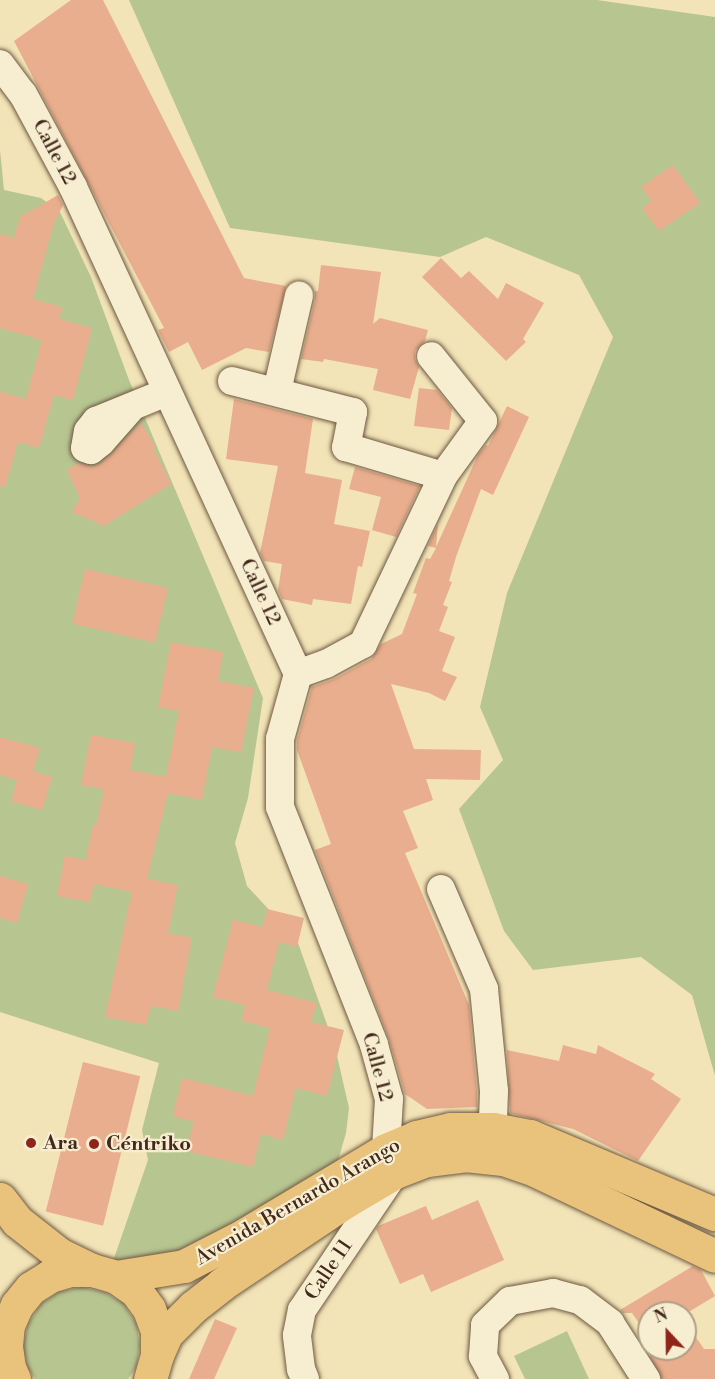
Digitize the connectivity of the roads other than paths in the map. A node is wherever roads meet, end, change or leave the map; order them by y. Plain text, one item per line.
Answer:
1 (0, 64) edge
2 (299, 296) dead end
3 (431, 356) dead end
4 (232, 381) dead end
5 (277, 391) junction
6 (167, 392) junction
7 (131, 408) dead end
8 (443, 476) junction
9 (298, 674) junction
10 (441, 889) dead end
11 (493, 1129) junction
12 (390, 1161) junction
13 (0, 1199) edge
14 (715, 1214) edge
15 (715, 1256) edge
16 (104, 1273) junction
17 (0, 1309) edge
18 (6, 1346) junction
19 (154, 1367) edge
20 (489, 1367) edge
21 (14, 1379) edge
22 (305, 1379) edge
23 (646, 1379) edge

1 - 6 street, Calle 12
2 - 5 street
3 - 8 street
4 - 5 street
5 - 8 street
6 - 7 street
6 - 9 street, Calle 12
8 - 9 street
9 - 12 street, Calle 12
10 - 11 street
11 - 12 main road, Avenida Bernardo Arango
11 - 14 main road, Avenida Bernardo Arango
12 - 15 main road, Avenida Bernardo Arango
12 - 16 main road, Avenida Bernardo Arango
12 - 19 main road, Avenida Bernardo Arango
12 - 22 street, Calle 11
13 - 16 main road
16 - 18 main road, Avenida Bernardo Arango
16 - 19 main road
17 - 18 main road
18 - 21 main road
20 - 23 street

